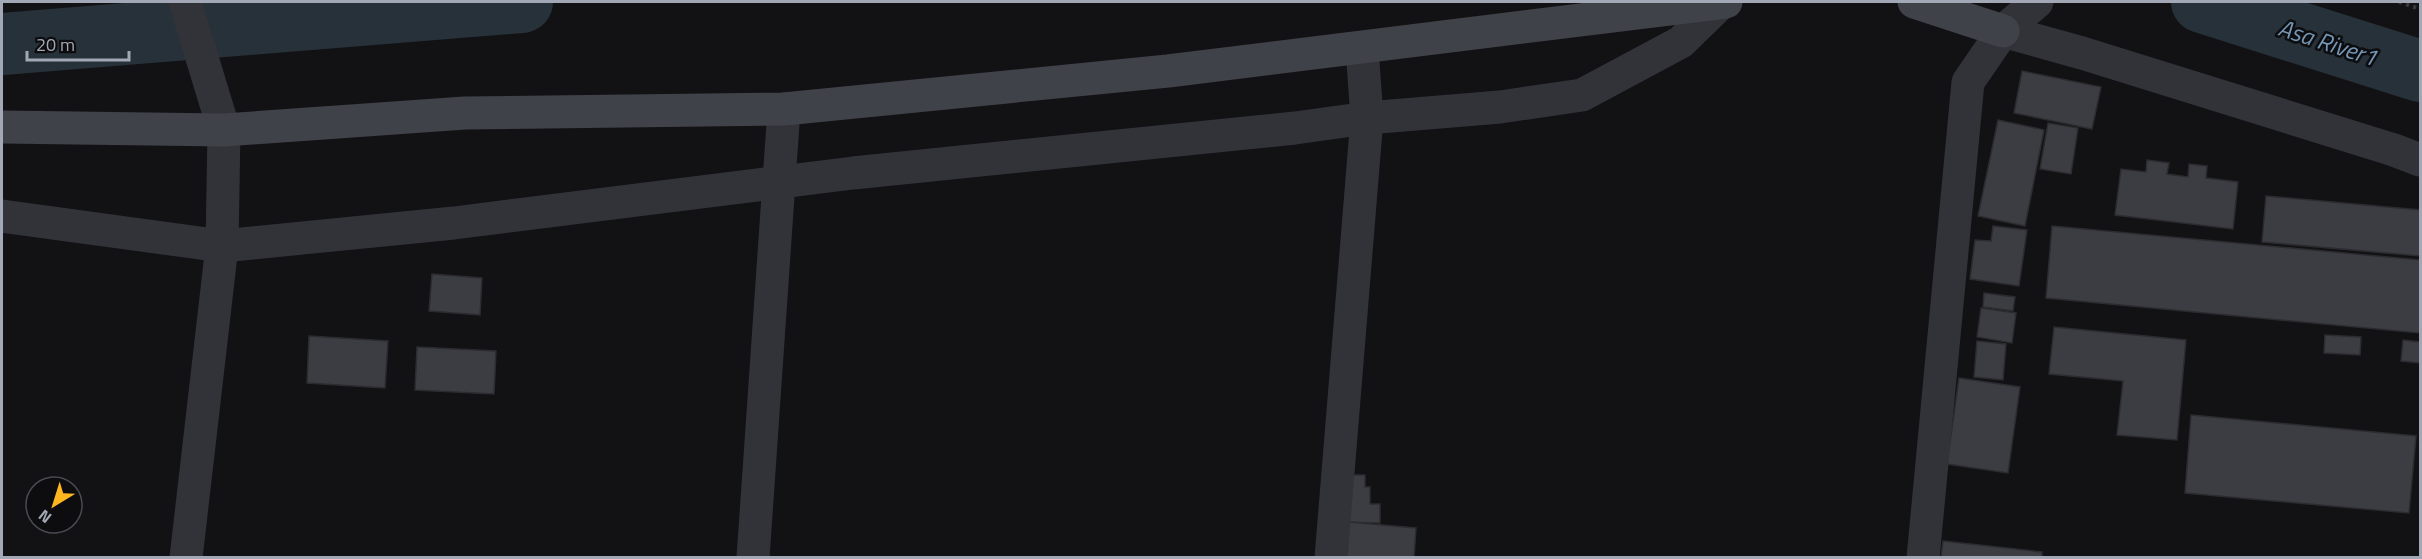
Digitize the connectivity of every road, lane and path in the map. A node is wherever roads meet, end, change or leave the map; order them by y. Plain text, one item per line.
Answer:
1 (185, 2) edge
2 (1724, 2) edge
3 (1914, 2) edge
4 (2037, 2) edge
5 (2399, 2) edge
6 (2421, 9) edge
7 (2003, 31) junction
8 (1362, 48) junction
9 (784, 109) junction
10 (1367, 118) junction
11 (2, 127) edge
12 (224, 130) junction
13 (2421, 160) edge
14 (778, 183) junction
15 (2, 216) edge
16 (222, 246) junction
17 (186, 558) edge
18 (753, 558) edge
19 (1331, 558) edge
20 (1923, 558) edge

1 - 12 street
2 - 8 street
2 - 10 street
3 - 7 street
4 - 7 street
5 - 6 path
7 - 13 street
7 - 20 street
8 - 9 street
8 - 10 street
9 - 12 street
9 - 14 street
10 - 14 street
10 - 19 street
11 - 12 street
12 - 16 street
14 - 16 street
14 - 18 street
15 - 16 street
16 - 17 street

